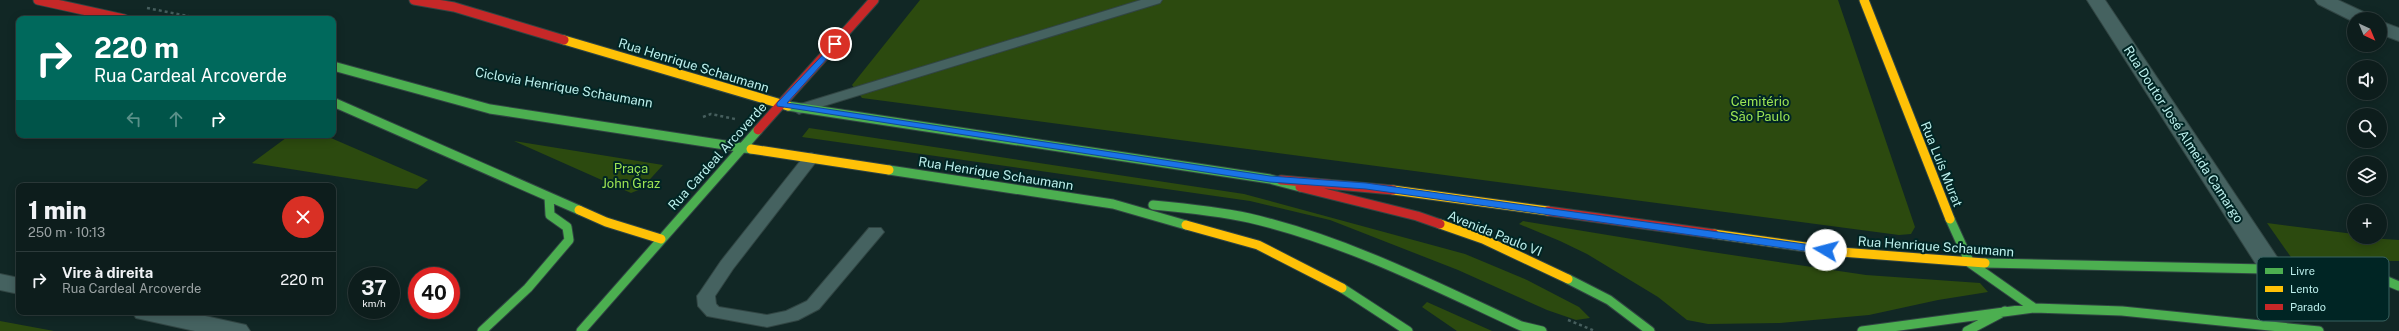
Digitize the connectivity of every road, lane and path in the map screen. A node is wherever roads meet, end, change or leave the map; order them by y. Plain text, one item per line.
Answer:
1 (38, 0) edge
2 (414, 0) edge
3 (874, 0) edge
4 (1155, 0) edge
5 (1864, 0) edge
6 (2096, 0) edge
7 (2324, 0) edge
8 (144, 7) dead end
9 (2349, 12) edge
10 (110, 16) edge
11 (188, 16) edge
12 (2387, 30) edge
13 (2399, 35) edge
14 (336, 67) edge
15 (336, 103) edge
16 (780, 104) junction
17 (799, 109) junction
18 (699, 118) dead end
19 (762, 125) junction
20 (742, 147) junction
21 (811, 158) junction
22 (1270, 179) junction
23 (549, 197) junction
24 (1114, 204) junction
25 (875, 232) dead end
26 (661, 239) junction
27 (2264, 257) edge
28 (1970, 263) junction
29 (2257, 269) edge
30 (0, 282) edge
31 (2389, 282) edge
32 (16, 285) edge
33 (2399, 286) edge
34 (2034, 308) junction
35 (2005, 310) junction
36 (160, 315) edge
37 (237, 331) edge
38 (482, 331) edge
39 (582, 331) edge
40 (1408, 331) edge
41 (1542, 331) edge
42 (1650, 331) edge
43 (1862, 331) edge
44 (1967, 331) edge
45 (2319, 331) edge

1 - 10 main road
2 - 16 main road, Rua Henrique Schaumann
3 - 16 main road, Rua Cardeal Arcoverde
4 - 17 lane
5 - 28 main road, Rua Luís Murat
6 - 27 street, Rua Doutor José Almeida Camargo
7 - 9 street
8 - 11 path
12 - 13 street
14 - 20 main road, Rua Henrique Schaumann
15 - 23 main road
16 - 17 main road, Rua Henrique Schaumann
16 - 19 main road, Rua Cardeal Arcoverde
17 - 22 main road, Rua Henrique Schaumann
18 - 19 path
19 - 20 main road, Rua Cardeal Arcoverde
20 - 21 main road, Rua Henrique Schaumann
20 - 26 main road, Rua Cardeal Arcoverde
21 - 24 main road, Rua Henrique Schaumann
21 - 25 lane
22 - 28 main road, Rua Henrique Schaumann
22 - 42 main road, Avenida Paulo VI
23 - 26 main road
23 - 38 main road
24 - 40 main road
24 - 41 main road
26 - 39 main road, Rua Cardeal Arcoverde
28 - 29 main road, Rua Henrique Schaumann
28 - 34 main road, Rua Luís Murat
30 - 32 street
31 - 33 main road, Rua Henrique Schaumann
34 - 35 main road
34 - 45 main road
35 - 43 main road
35 - 44 main road
36 - 37 street

